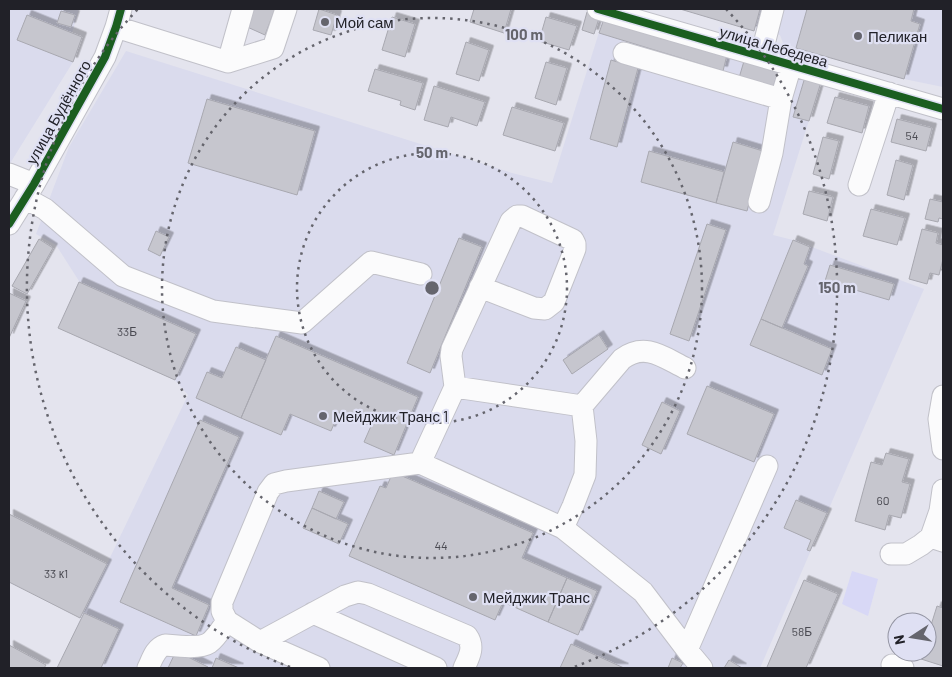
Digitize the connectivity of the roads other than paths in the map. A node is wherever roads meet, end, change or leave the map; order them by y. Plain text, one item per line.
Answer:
1 (243, 9) edge
2 (286, 9) edge
3 (598, 9) edge
4 (773, 9) edge
5 (119, 18) edge
6 (624, 53) dead end
7 (761, 56) junction
8 (228, 62) junction
9 (791, 65) junction
10 (889, 93) junction
11 (781, 99) junction
12 (943, 109) edge
13 (9, 174) edge
14 (859, 186) dead end
15 (29, 191) junction
16 (759, 202) dead end
17 (9, 224) edge
18 (421, 274) dead end
19 (480, 287) junction
20 (685, 368) dead end
21 (454, 387) junction
22 (943, 396) edge
23 (582, 406) junction
24 (943, 449) edge
25 (420, 463) junction
26 (767, 466) dead end
27 (943, 490) edge
28 (563, 528) junction
29 (937, 539) edge
30 (891, 554) dead end
31 (313, 613) junction
32 (228, 621) junction
33 (260, 642) junction
34 (687, 650) junction
35 (148, 668) edge
36 (319, 668) edge
37 (436, 668) edge
38 (464, 668) edge
39 (702, 668) edge

1 - 8 street
2 - 8 street
3 - 7 street, улица Лебедева
4 - 7 street
5 - 8 street
5 - 15 street, улица Будённого
6 - 11 street
7 - 9 street, улица Лебедева
9 - 10 street, улица Лебедева
9 - 11 street
10 - 12 street, улица Лебедева
10 - 14 street
11 - 16 street
13 - 15 street
15 - 17 street, улица Будённого
15 - 18 street
19 - 19 street
19 - 21 street
20 - 23 street
21 - 23 street
21 - 25 street
22 - 24 street
23 - 28 street
25 - 28 street
25 - 32 street
26 - 34 street
27 - 29 street
28 - 34 street
29 - 30 street
31 - 33 street
31 - 37 street
31 - 38 street
32 - 33 street
32 - 35 street
33 - 36 street
34 - 39 street

